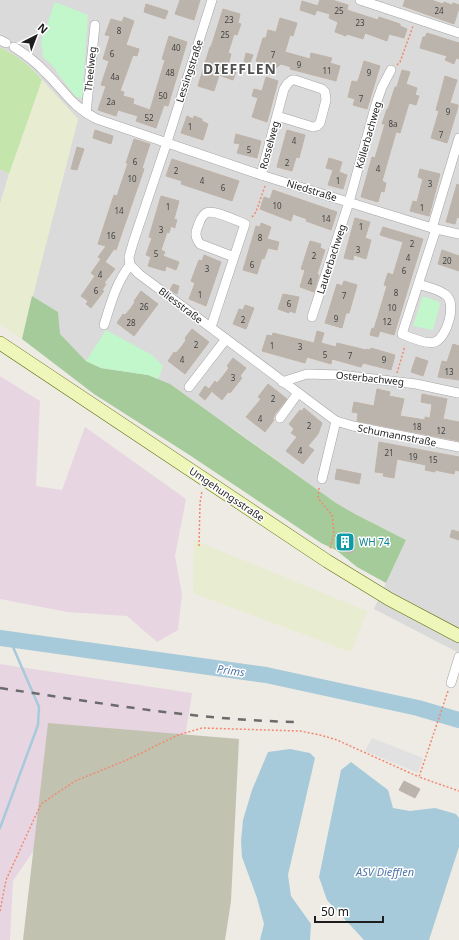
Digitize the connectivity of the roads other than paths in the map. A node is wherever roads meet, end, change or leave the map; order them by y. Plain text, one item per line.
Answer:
1 (212, 0) edge
2 (360, 0) edge
3 (95, 25) dead end
4 (459, 33) edge
5 (6, 43) edge
6 (392, 70) road end
7 (86, 113) junction
8 (277, 116) junction
9 (459, 138) edge
10 (167, 142) junction
11 (265, 176) junction
12 (349, 202) junction
13 (434, 228) junction
14 (459, 234) edge
15 (234, 257) junction
16 (130, 265) junction
17 (418, 284) junction
18 (312, 317) dead end
19 (104, 325) dead end
20 (211, 327) junction
21 (226, 339) junction
22 (0, 343) edge
23 (282, 382) junction
24 (189, 387) dead end
25 (298, 393) junction
26 (458, 393) dead end
27 (280, 418) dead end
28 (336, 421) junction
29 (459, 448) edge
30 (322, 479) road end
31 (459, 636) edge
32 (459, 657) edge
33 (451, 684) road end

1 - 10 street, Lessingstraße
2 - 4 street
3 - 7 street, Theelweg
5 - 7 street, Niedstraße
6 - 12 street, Köllerbachweg
7 - 10 street, Niedstraße
8 - 8 street, Rosselweg
8 - 11 street, Rosselweg
9 - 13 street
10 - 11 street, Niedstraße
10 - 16 street
11 - 12 street, Niedstraße
12 - 13 street, Niedstraße
12 - 18 street, Lauterbachweg
13 - 14 street, Niedstraße
13 - 17 street
15 - 15 street
15 - 20 street
16 - 19 street
16 - 20 street, Bliesstraße
17 - 17 street
20 - 21 street, Bliesstraße
21 - 23 street, Bliesstraße
21 - 24 street
22 - 31 main road, Umgehungsstraße
23 - 25 street, Bliesstraße
23 - 26 street, Osterbachweg
25 - 27 street
25 - 28 street, Bliesstraße
28 - 29 street, Schumannstraße
28 - 30 street
32 - 33 street

